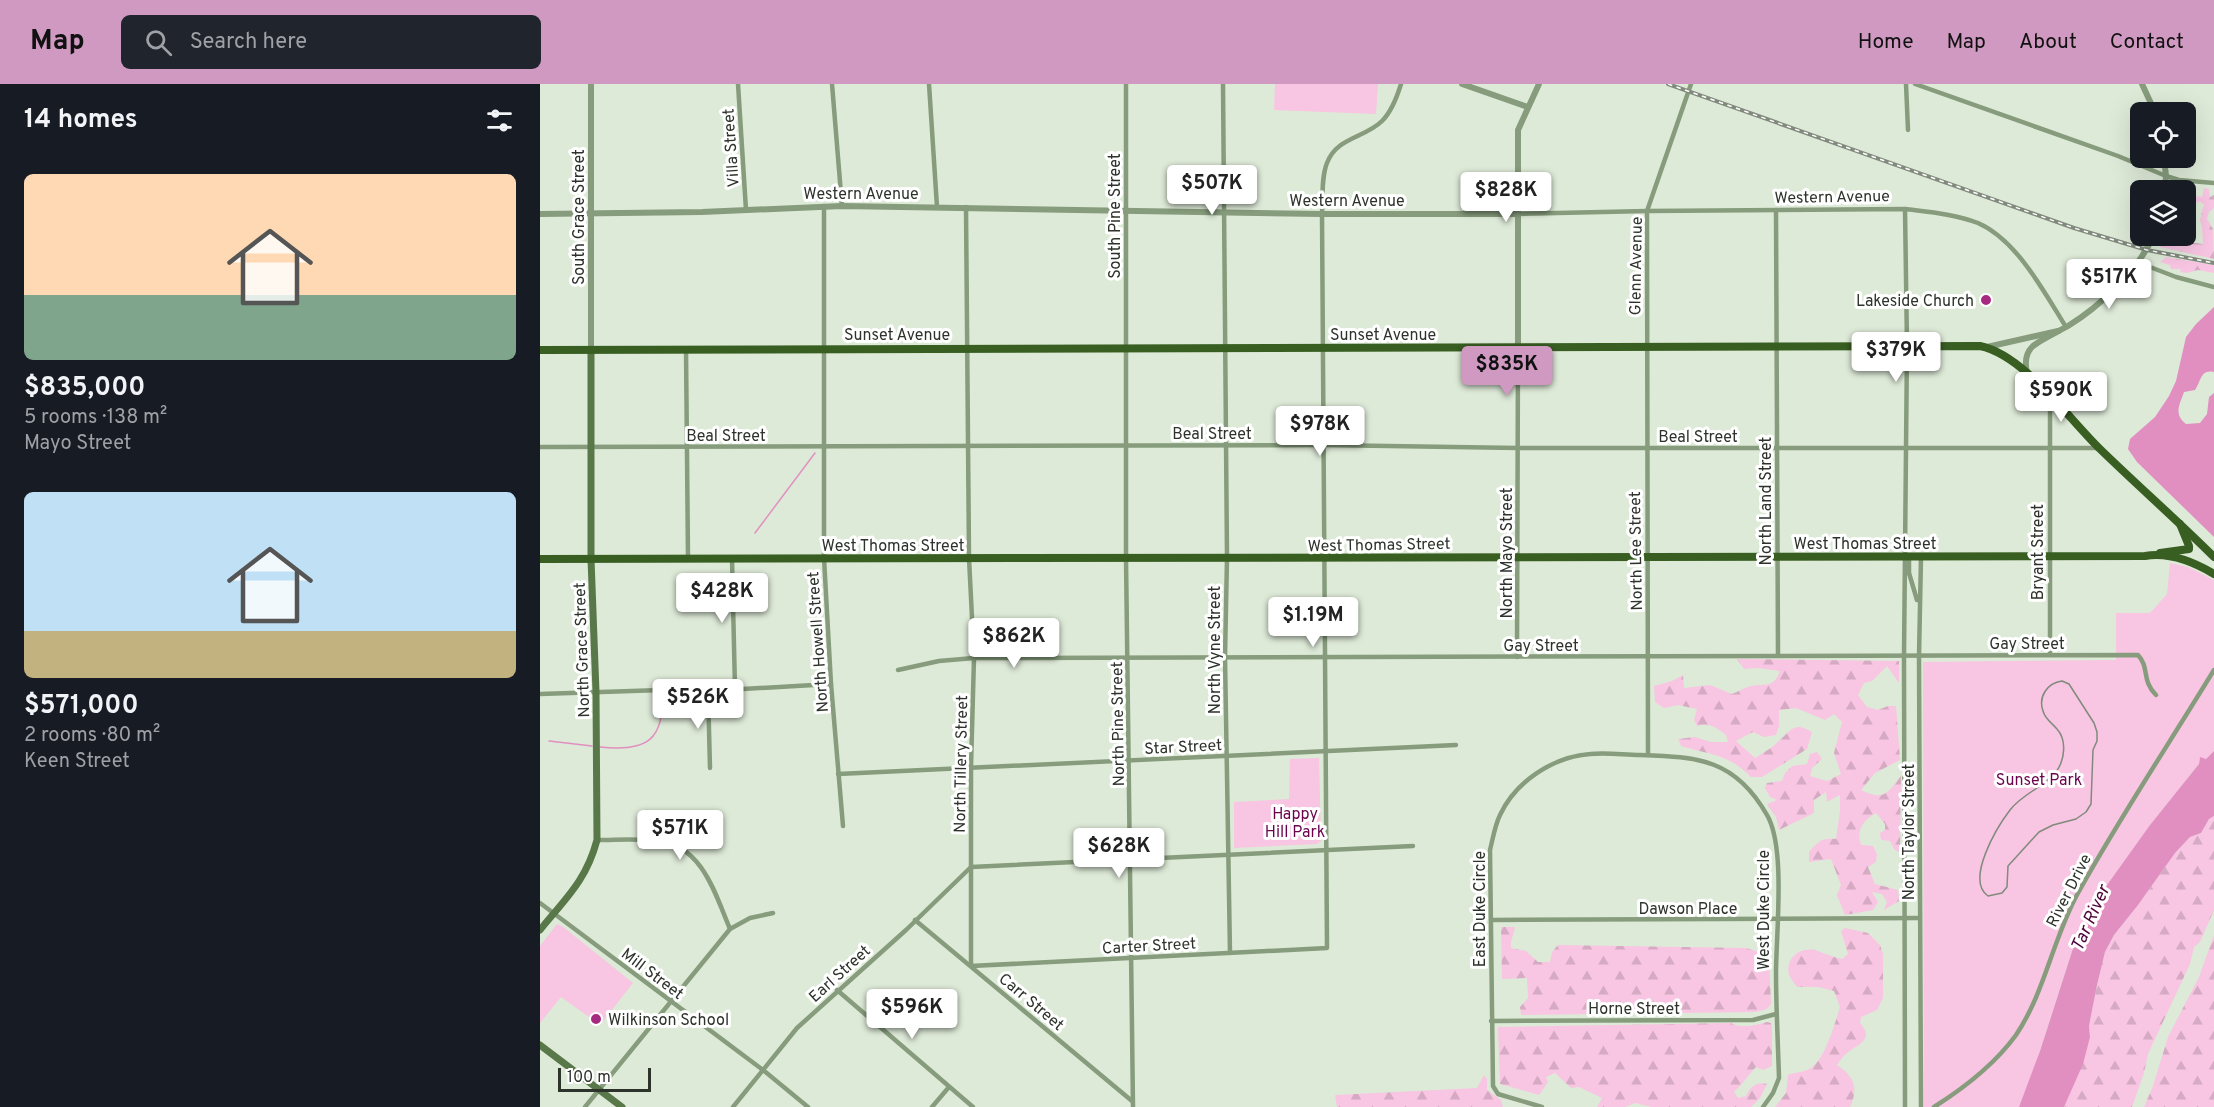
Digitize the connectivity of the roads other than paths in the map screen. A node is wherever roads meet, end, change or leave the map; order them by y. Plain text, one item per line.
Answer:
1 (591, 84) edge
2 (738, 84) edge
3 (832, 84) edge
4 (929, 84) edge
5 (1126, 84) edge
6 (1223, 84) edge
7 (1401, 84) edge
8 (1462, 84) edge
9 (1539, 84) edge
10 (1691, 84) edge
11 (1906, 84) edge
12 (1915, 84) edge
13 (2142, 84) edge
14 (2150, 102) edge
15 (1528, 107) junction
16 (1908, 130) dead end
17 (2165, 168) edge
18 (2166, 176) junction
19 (2166, 180) edge
20 (2214, 183) edge
21 (824, 206) junction
22 (842, 206) junction
23 (937, 207) junction
24 (966, 207) junction
25 (1905, 209) junction
26 (746, 210) junction
27 (1776, 210) junction
28 (1125, 211) junction
29 (1647, 211) junction
30 (1224, 212) junction
31 (540, 214) edge
32 (591, 214) junction
33 (1322, 214) junction
34 (1518, 214) junction
35 (2148, 246) edge
36 (2137, 262) junction
37 (2211, 287) edge
38 (2066, 327) junction
39 (2059, 331) junction
40 (1518, 346) junction
41 (1907, 346) junction
42 (1126, 347) junction
43 (1225, 347) junction
44 (1646, 347) junction
45 (1776, 347) junction
46 (1987, 347) junction
47 (824, 348) junction
48 (968, 348) junction
49 (1323, 348) junction
50 (686, 349) junction
51 (540, 350) edge
52 (591, 350) junction
53 (2027, 373) junction
54 (2050, 397) junction
55 (1323, 445) junction
56 (1127, 446) junction
57 (1226, 446) junction
58 (540, 447) edge
59 (591, 447) junction
60 (687, 447) junction
61 (824, 447) junction
62 (968, 447) junction
63 (1518, 448) junction
64 (1646, 448) junction
65 (1907, 448) junction
66 (2099, 448) junction
67 (1776, 449) junction
68 (2049, 449) junction
69 (2179, 523) junction
70 (2158, 554) junction
71 (1518, 556) junction
72 (2049, 556) junction
73 (1647, 557) junction
74 (1777, 557) junction
75 (1907, 557) junction
76 (1921, 557) junction
77 (2214, 557) edge
78 (824, 558) junction
79 (969, 558) junction
80 (1126, 558) junction
81 (1227, 558) junction
82 (1324, 558) junction
83 (540, 559) edge
84 (591, 559) junction
85 (688, 559) junction
86 (732, 559) junction
87 (2214, 574) edge
88 (1920, 618) junction
89 (1778, 655) junction
90 (2050, 655) junction
91 (1324, 656) junction
92 (1648, 656) junction
93 (1904, 656) junction
94 (1919, 656) junction
95 (1128, 657) junction
96 (1225, 657) junction
97 (1517, 657) junction
98 (975, 658) junction
99 (898, 670) dead end
100 (2214, 670) edge
101 (831, 684) junction
102 (735, 689) junction
103 (708, 691) junction
104 (596, 692) junction
105 (540, 694) edge
106 (2156, 695) dead end
107 (1456, 745) dead end
108 (1325, 752) junction
109 (1648, 755) junction
110 (1227, 756) junction
111 (1130, 761) junction
112 (971, 767) junction
113 (710, 768) dead end
114 (838, 774) junction
115 (843, 826) dead end
116 (597, 840) junction
117 (1413, 846) dead end
118 (1326, 850) junction
119 (1228, 854) junction
120 (1130, 859) junction
121 (971, 867) junction
122 (540, 903) edge
123 (554, 913) junction
124 (772, 913) dead end
125 (1920, 918) junction
126 (1777, 919) junction
127 (1906, 919) junction
128 (915, 920) junction
129 (1491, 920) junction
130 (730, 929) junction
131 (540, 930) edge
132 (1230, 952) junction
133 (1131, 958) junction
134 (971, 966) junction
135 (837, 990) junction
136 (671, 1001) junction
137 (1776, 1014) junction
138 (1491, 1021) junction
139 (540, 1045) edge
140 (763, 1070) junction
141 (949, 1087) junction
142 (599, 1089) junction
143 (1132, 1104) edge
144 (585, 1107) edge
145 (622, 1107) edge
146 (733, 1107) edge
147 (808, 1107) edge
148 (932, 1107) edge
149 (973, 1107) edge
150 (1542, 1107) edge
151 (1763, 1107) edge
152 (1905, 1107) edge
153 (1921, 1107) edge
154 (1934, 1107) edge

1 - 32 street, South Grace Street
2 - 26 street, Villa Street
3 - 22 street
4 - 23 street
5 - 28 street, South Pine Street
6 - 30 street, North Vyne Street
7 - 33 street
8 - 15 street
9 - 15 street
10 - 29 street, Glenn Avenue
11 - 16 street
12 - 18 street
13 - 14 street
15 - 34 street
17 - 18 street
18 - 19 street
18 - 20 street
21 - 22 street, Western Avenue
21 - 26 street, Western Avenue
21 - 47 street, North Howell Street
22 - 23 street, Western Avenue
23 - 24 street, Western Avenue
24 - 28 street, Western Avenue
24 - 48 street, North Tillery Street
25 - 27 street, Western Avenue
25 - 38 street, Western Avenue
25 - 41 street
26 - 32 street, Western Avenue
27 - 29 street, Western Avenue
27 - 45 street, North Land Street
28 - 30 street, Western Avenue
28 - 42 street, South Pine Street
29 - 34 street, Western Avenue
29 - 44 street, Glenn Avenue
30 - 33 street, Western Avenue
30 - 43 street, North Vyne Street
31 - 32 street, Western Avenue
32 - 52 street, South Grace Street
33 - 34 street, Western Avenue
33 - 49 street
34 - 40 street
35 - 36 street
36 - 37 street
36 - 38 street
38 - 39 street
39 - 46 street
39 - 53 street
40 - 44 main road, Sunset Avenue
40 - 49 main road, Sunset Avenue
40 - 63 street, North Mayo Street
41 - 45 main road, Sunset Avenue
41 - 46 main road, Sunset Avenue
41 - 65 street
42 - 43 main road, Sunset Avenue
42 - 48 main road, Sunset Avenue
42 - 56 street, North Pine Street
43 - 49 main road, Sunset Avenue
43 - 57 street, North Vyne Street
44 - 45 main road, Sunset Avenue
44 - 64 street, North Lee Street
45 - 67 street, North Land Street
46 - 53 main road
47 - 48 main road, Sunset Avenue
47 - 50 main road, Sunset Avenue
47 - 61 street, North Howell Street
48 - 62 street, North Tillery Street
49 - 55 street
50 - 52 main road, Sunset Avenue
50 - 60 street
51 - 52 main road, Sunset Avenue
52 - 59 main road, North Grace Street
53 - 54 main road
54 - 66 main road
54 - 68 street, Bryant Street
55 - 57 street, Beal Street
55 - 63 street, Beal Street
55 - 82 street
56 - 57 street, Beal Street
56 - 62 street, Beal Street
56 - 80 street, North Pine Street
57 - 81 street, North Vyne Street
58 - 59 street, Beal Street
59 - 60 street, Beal Street
59 - 84 main road, North Grace Street
60 - 61 street, Beal Street
60 - 85 street
61 - 62 street, Beal Street
61 - 78 street, North Howell Street
62 - 79 street, North Tillery Street
63 - 64 street, Beal Street
63 - 71 street, North Mayo Street
64 - 67 street, Beal Street
64 - 73 street, North Lee Street
65 - 67 street, Beal Street
65 - 68 street, Beal Street
65 - 75 street
66 - 68 street, Beal Street
66 - 69 main road
67 - 74 street, North Land Street
68 - 72 street, Bryant Street
69 - 70 main road
69 - 77 main road
70 - 72 main road, West Thomas Street
70 - 87 main road, West Thomas Street
71 - 73 main road, West Thomas Street
71 - 82 main road, West Thomas Street
71 - 97 street, North Mayo Street
72 - 76 main road, West Thomas Street
72 - 90 street, Bryant Street
73 - 74 main road, West Thomas Street
73 - 92 street, North Lee Street
74 - 75 main road, West Thomas Street
74 - 89 street, North Land Street
75 - 76 main road, West Thomas Street
75 - 88 street
75 - 93 street
76 - 88 street, North Taylor Street
78 - 79 main road, West Thomas Street
78 - 86 main road, West Thomas Street
78 - 101 street, North Howell Street
79 - 80 main road, West Thomas Street
79 - 98 street, North Tillery Street
80 - 81 main road, West Thomas Street
80 - 95 street, North Pine Street
81 - 82 main road, West Thomas Street
81 - 96 street, North Vyne Street
82 - 91 street
83 - 84 main road, West Thomas Street
84 - 85 main road, West Thomas Street
84 - 104 main road, North Grace Street
85 - 86 main road, West Thomas Street
86 - 102 street
88 - 94 street, North Taylor Street
89 - 92 street, Gay Street
89 - 93 street, Gay Street
90 - 94 street, Gay Street
90 - 106 street, Gay Street
91 - 96 street, Gay Street
91 - 97 street, Gay Street
91 - 108 street
92 - 97 street, Gay Street
92 - 109 street, North Lee Street
93 - 94 street, Gay Street
93 - 127 street
94 - 125 street, North Taylor Street
95 - 96 street, Gay Street
95 - 98 street, Gay Street
95 - 111 street, North Pine Street
96 - 110 street, North Vyne Street
98 - 99 street, Gay Street
98 - 112 street, North Tillery Street
100 - 154 street, River Drive
101 - 102 street
101 - 114 street, North Howell Street
102 - 103 street
103 - 104 street
103 - 113 street
104 - 105 street
104 - 116 main road, North Grace Street
107 - 108 street, Star Street
108 - 110 street, Star Street
108 - 118 street
109 - 126 street, West Duke Circle
109 - 129 street, East Duke Circle
110 - 111 street, Star Street
110 - 119 street, North Vyne Street
111 - 112 street, Star Street
111 - 120 street, North Pine Street
112 - 114 street, Star Street
112 - 121 street, North Tillery Street
114 - 115 street, North Howell Street
116 - 123 main road, North Grace Street
116 - 130 street
117 - 118 street
118 - 119 street
118 - 132 street, Carter Street
119 - 120 street
119 - 132 street, North Vyne Street
120 - 121 street
120 - 133 street, North Pine Street
121 - 128 street, Earl Street
121 - 134 street, North Tillery Street
122 - 123 street, Mill Street
123 - 131 main road, North Grace Street
123 - 136 street, Mill Street
124 - 130 street
125 - 127 street, Dawson Place
125 - 153 street, North Taylor Street
126 - 127 street, Dawson Place
126 - 129 street, Dawson Place
126 - 137 street, West Duke Circle
127 - 152 street
128 - 134 street, Carr Street
128 - 135 street, Earl Street
129 - 138 street, East Duke Circle
130 - 136 street
132 - 133 street, Carter Street
133 - 134 street, Carter Street
133 - 143 street, North Pine Street
134 - 143 street, Carr Street
135 - 140 street, Earl Street
135 - 141 street
136 - 140 street, Mill Street
136 - 142 street
137 - 138 street, Horne Street
137 - 151 street, West Duke Circle
138 - 150 street, East Duke Circle
139 - 142 main road
140 - 146 street, Earl Street
140 - 147 street, Mill Street
141 - 148 street
141 - 149 street
142 - 144 street
142 - 145 main road

